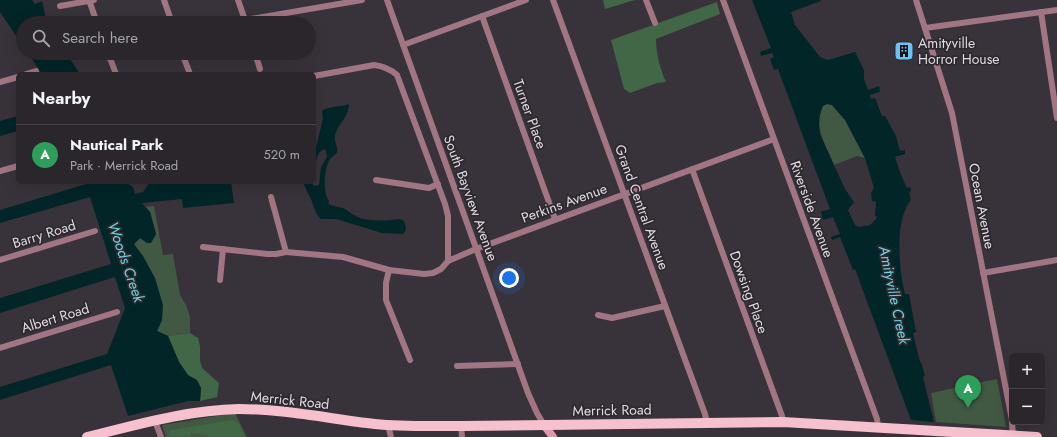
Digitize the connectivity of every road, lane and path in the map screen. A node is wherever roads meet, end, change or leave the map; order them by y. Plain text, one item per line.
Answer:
1 (91, 0) edge
2 (164, 0) edge
3 (238, 0) edge
4 (362, 0) edge
5 (387, 0) edge
6 (526, 0) edge
7 (553, 0) edge
8 (646, 0) edge
9 (723, 0) edge
10 (916, 0) edge
11 (60, 6) dead end
12 (1057, 10) edge
13 (1041, 12) junction
14 (95, 16) edge
15 (170, 16) edge
16 (243, 16) edge
17 (277, 16) edge
18 (482, 16) junction
19 (654, 23) dead end
20 (925, 28) junction
21 (403, 45) junction
22 (111, 60) edge
23 (185, 60) edge
24 (257, 60) edge
25 (260, 69) dead end
26 (36, 71) dead end
27 (33, 72) edge
28 (115, 72) edge
29 (189, 72) edge
30 (316, 76) edge
31 (16, 78) edge
32 (0, 82) edge
33 (1057, 118) edge
34 (774, 139) junction
35 (16, 167) edge
36 (692, 169) junction
37 (0, 171) edge
38 (376, 180) dead end
39 (438, 184) junction
40 (624, 194) junction
41 (271, 197) dead end
42 (555, 220) junction
43 (96, 231) dead end
44 (203, 247) dead end
45 (223, 249) junction
46 (476, 249) junction
47 (286, 252) junction
48 (0, 260) edge
49 (1057, 260) edge
50 (448, 261) junction
51 (389, 270) junction
52 (983, 273) junction
53 (220, 280) dead end
54 (665, 306) junction
55 (117, 312) dead end
56 (598, 315) dead end
57 (0, 348) edge
58 (410, 360) dead end
59 (518, 364) junction
60 (457, 366) dead end
61 (1009, 406) edge
62 (155, 421) junction
63 (783, 422) junction
64 (707, 423) junction
65 (388, 425) junction
66 (544, 425) junction
67 (1012, 425) edge
68 (460, 426) junction
69 (878, 427) junction
70 (1013, 436) edge
71 (86, 437) edge
72 (161, 437) edge
73 (391, 437) edge
74 (462, 437) edge
75 (553, 437) edge
76 (1028, 437) edge
77 (1037, 437) edge

1 - 11 street
1 - 14 street
2 - 15 street
3 - 16 street
4 - 17 street
5 - 21 street, South Bayview Avenue
6 - 18 street
7 - 40 street, Grand Central Avenue
8 - 19 street
9 - 34 street, Riverside Avenue
10 - 20 street, Ocean Avenue
12 - 13 street
13 - 20 street
13 - 33 street
18 - 21 street
18 - 42 street, Turner Place
20 - 52 street, Ocean Avenue
21 - 46 street, South Bayview Avenue
22 - 28 street
23 - 29 street
24 - 25 street
26 - 27 street
30 - 39 street
31 - 32 street
34 - 36 street, Perkins Avenue
34 - 69 street, Riverside Avenue
35 - 37 street
36 - 40 street, Perkins Avenue
36 - 63 street, Dowsing Place
38 - 39 street
39 - 50 street
40 - 42 street, Perkins Avenue
40 - 54 street, Grand Central Avenue
41 - 47 street
42 - 46 street, Perkins Avenue
43 - 48 street, Barry Road
44 - 45 street, Perkins Avenue
45 - 47 street, Perkins Avenue
45 - 53 street
46 - 50 street, Perkins Avenue
46 - 59 street, South Bayview Avenue
47 - 51 street, Perkins Avenue
49 - 52 street
50 - 51 street, Perkins Avenue
51 - 58 street
52 - 61 street, Ocean Avenue
54 - 56 street
54 - 64 street, Grand Central Avenue
55 - 57 street, Albert Road
59 - 60 street
59 - 66 street, South Bayview Avenue
62 - 65 main road, Merrick Road
62 - 71 main road, Merrick Road
62 - 72 street
63 - 64 main road, Merrick Road
63 - 69 main road, Merrick Road
64 - 66 main road, Merrick Road
65 - 68 main road, Merrick Road
65 - 73 street
66 - 68 main road, Merrick Road
66 - 75 main road
67 - 70 street, Ocean Avenue
68 - 74 street
69 - 70 main road, Merrick Road
70 - 76 main road, Merrick Road
76 - 77 main road, Merrick Road

